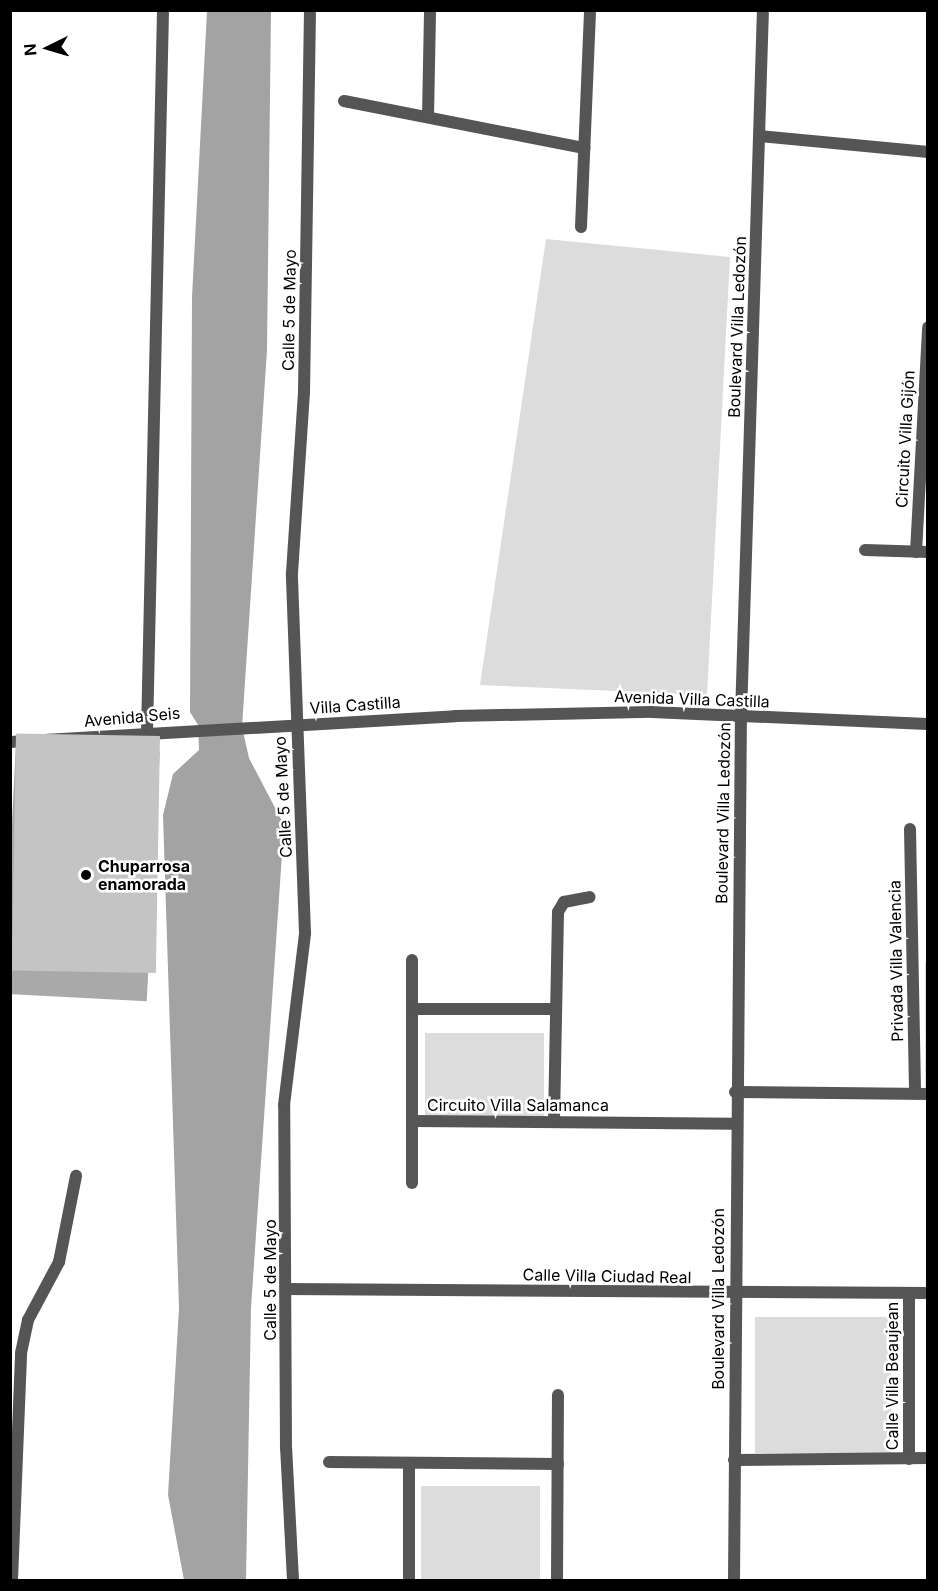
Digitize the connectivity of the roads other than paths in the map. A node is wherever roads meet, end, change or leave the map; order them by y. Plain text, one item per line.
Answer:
1 (163, 10) edge
2 (310, 10) edge
3 (430, 10) edge
4 (590, 10) edge
5 (763, 10) edge
6 (344, 101) dead end
7 (428, 117) junction
8 (760, 136) junction
9 (584, 148) junction
10 (927, 152) edge
11 (581, 227) dead end
12 (927, 327) edge
13 (864, 550) dead end
14 (922, 552) edge
15 (455, 716) joint
16 (741, 716) junction
17 (927, 724) edge
18 (295, 726) junction
19 (257, 729) joint
20 (147, 733) junction
21 (10, 742) edge
22 (910, 829) dead end
23 (590, 897) dead end
24 (412, 960) dead end
25 (413, 1009) junction
26 (555, 1009) junction
27 (735, 1092) junction
28 (921, 1094) edge
29 (412, 1121) junction
30 (554, 1121) junction
31 (735, 1124) junction
32 (76, 1176) dead end
33 (412, 1183) dead end
34 (286, 1289) junction
35 (909, 1293) junction
36 (927, 1293) edge
37 (735, 1294) junction
38 (558, 1395) dead end
39 (909, 1458) junction
40 (927, 1458) edge
41 (734, 1460) junction
42 (329, 1462) dead end
43 (409, 1463) junction
44 (558, 1464) junction
45 (12, 1581) edge
46 (293, 1581) edge
47 (409, 1581) edge
48 (557, 1581) edge
49 (734, 1581) edge

1 - 20 street
2 - 18 street, Calle 5 de Mayo
3 - 7 street
4 - 9 street
5 - 8 street, Boulevard Villa Ledozón
6 - 7 street
7 - 9 street
8 - 10 street
8 - 16 street, Boulevard Villa Ledozón
9 - 11 street
12 - 14 street, Circuito Villa Gijón
13 - 14 street, Circuito Villa Gijón
15 - 16 street, Avenida Villa Castilla
15 - 18 street, Villa Castilla
16 - 17 street, Avenida Villa Castilla
16 - 27 street, Boulevard Villa Ledozón
18 - 19 street, Villa Castilla
18 - 34 street, Calle 5 de Mayo
19 - 20 street, Avenida Seis
20 - 21 street, Avenida Seis
22 - 28 street, Privada Villa Valencia
23 - 26 street
24 - 25 street, Circuito Villa Salamanca
25 - 26 street
25 - 29 street, Circuito Villa Salamanca
26 - 30 street
27 - 28 street
27 - 31 street, Boulevard Villa Ledozón
29 - 30 street, Circuito Villa Salamanca
29 - 33 street
30 - 31 street, Circuito Villa Salamanca
31 - 37 street, Boulevard Villa Ledozón
32 - 45 street
34 - 37 street, Calle Villa Ciudad Real
34 - 46 street, Calle 5 de Mayo
35 - 36 street, Calle Villa Ciudad Real
35 - 37 street, Calle Villa Ciudad Real
35 - 39 street, Calle Villa Beaujean
37 - 41 street, Boulevard Villa Ledozón
38 - 44 street
39 - 40 street
39 - 41 street
41 - 49 street, Boulevard Villa Ledozón
42 - 43 street
43 - 44 street
43 - 47 street
44 - 48 street

